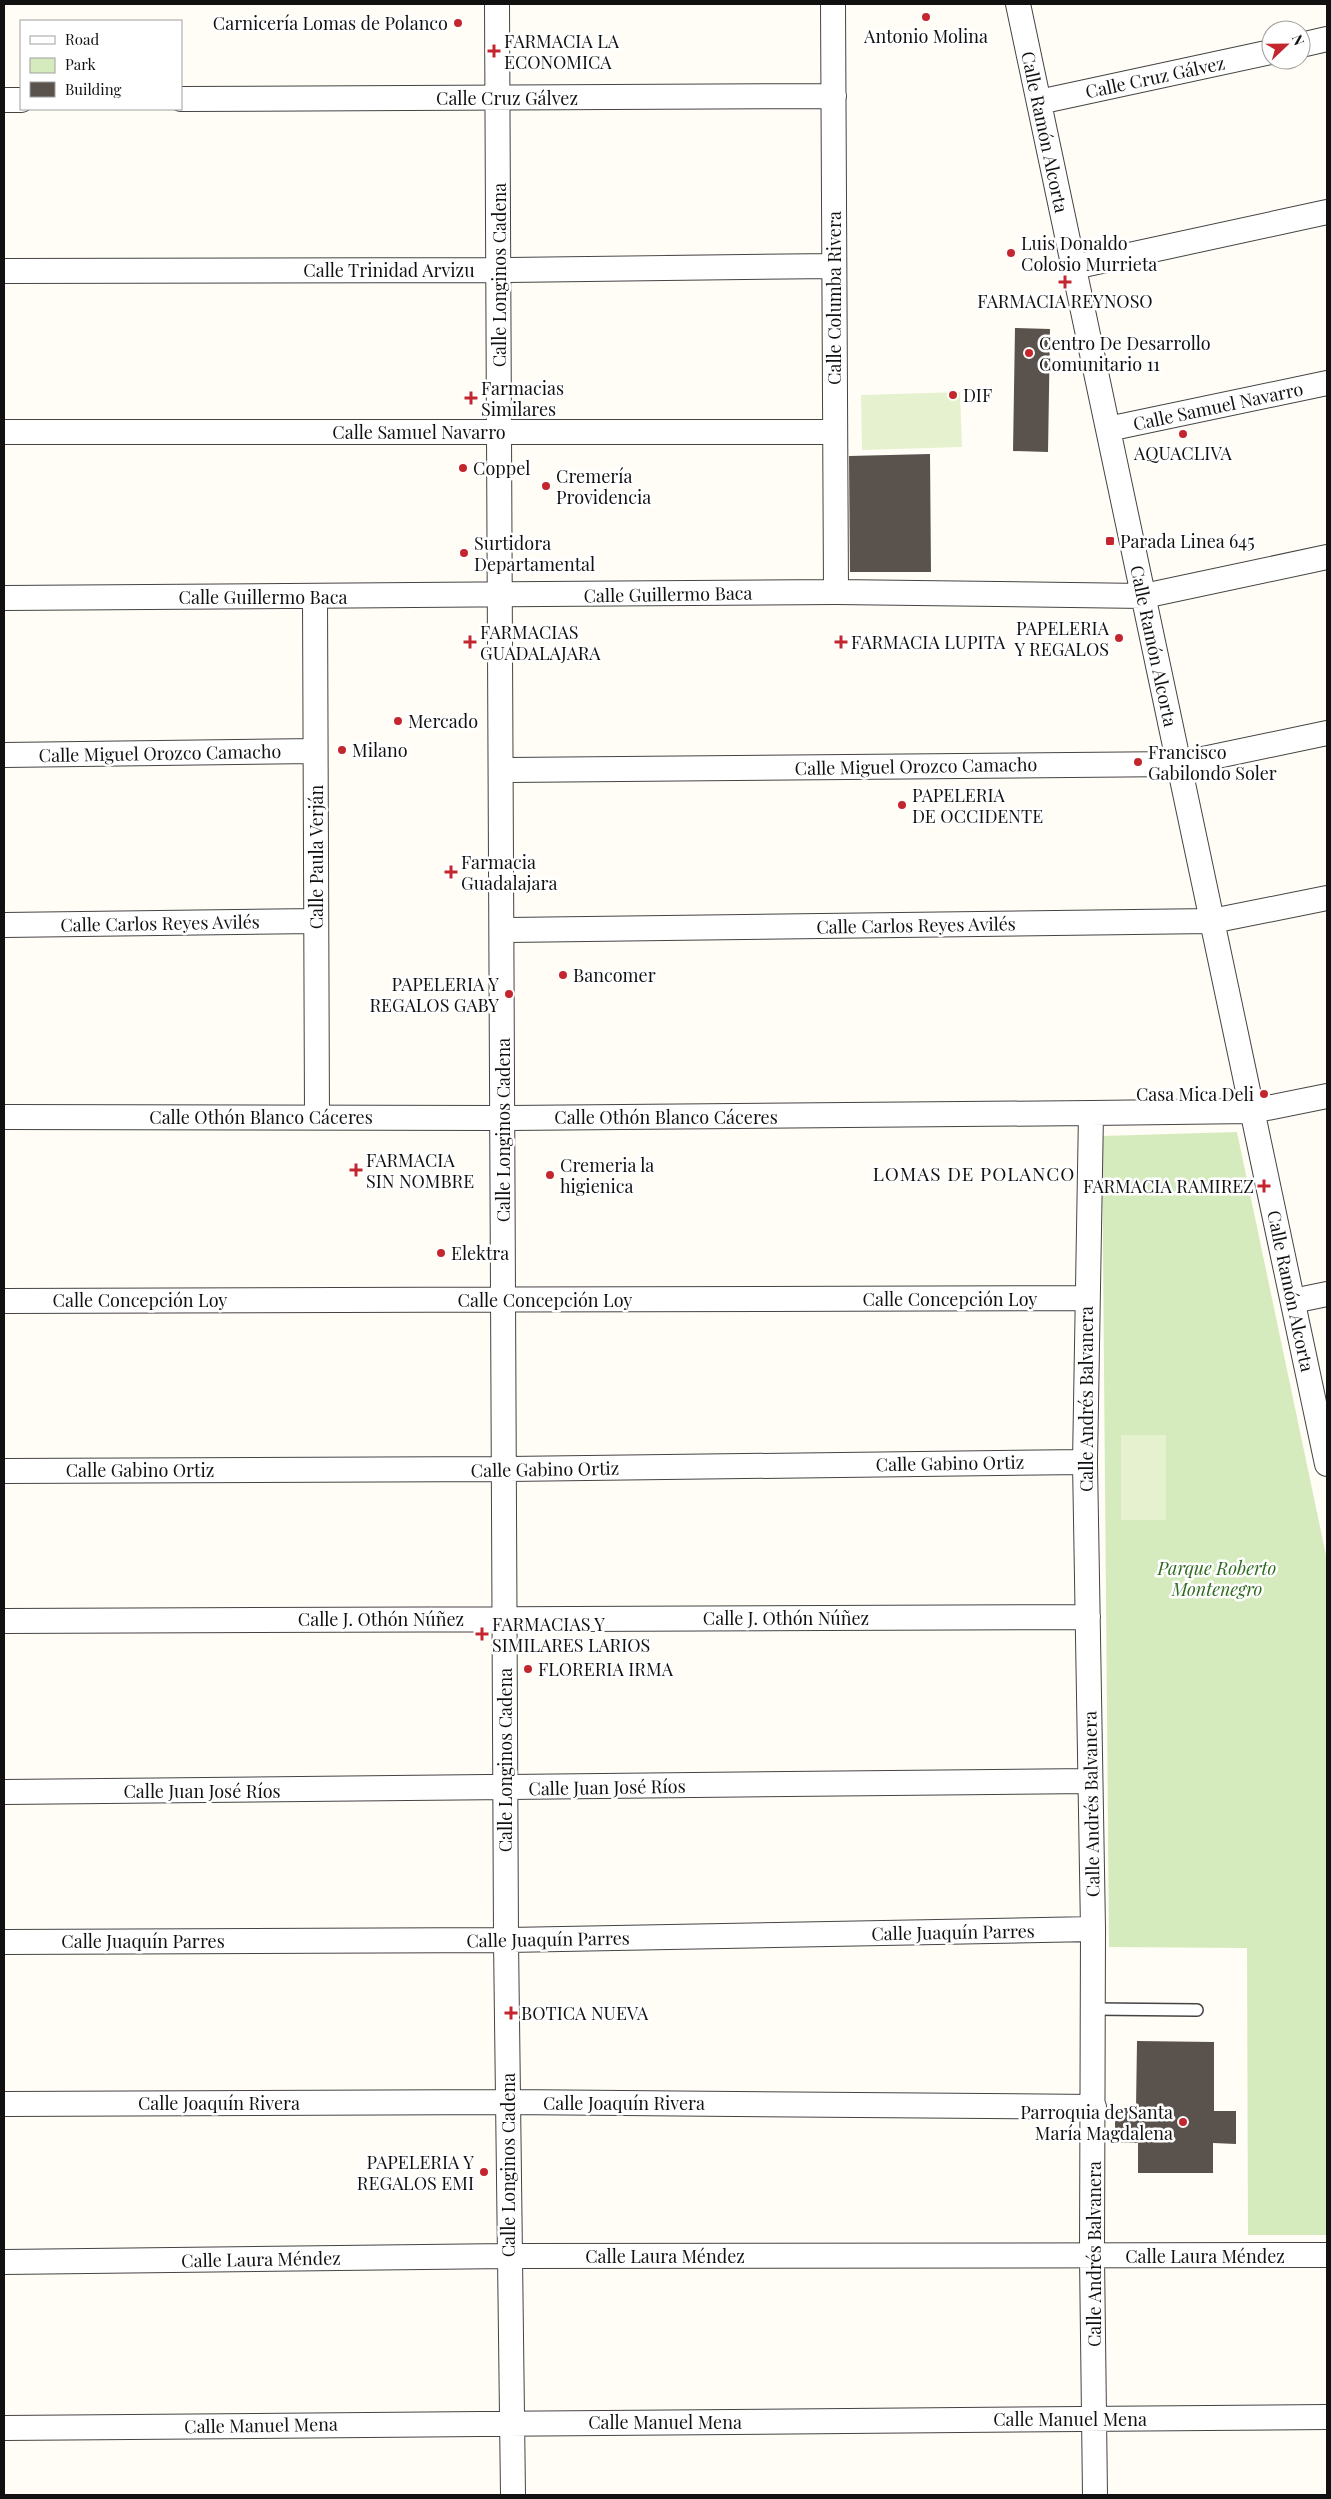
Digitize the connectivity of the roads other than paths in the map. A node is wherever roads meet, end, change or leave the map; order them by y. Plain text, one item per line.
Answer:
1 (497, 4) edge
2 (833, 4) edge
3 (1018, 4) edge
4 (1327, 39) edge
5 (1311, 43) edge
6 (1261, 54) edge
7 (834, 96) junction
8 (498, 98) junction
9 (4, 100) edge
10 (20, 100) edge
11 (182, 100) edge
12 (1038, 102) junction
13 (1327, 212) edge
14 (834, 266) junction
15 (1074, 267) junction
16 (499, 270) junction
17 (4, 271) edge
18 (1327, 383) edge
19 (1108, 429) junction
20 (4, 432) edge
21 (500, 432) junction
22 (835, 432) junction
23 (1327, 557) edge
24 (836, 592) junction
25 (500, 596) junction
26 (1144, 596) junction
27 (314, 597) junction
28 (4, 598) edge
29 (1327, 733) edge
30 (315, 751) junction
31 (4, 755) edge
32 (1179, 764) junction
33 (502, 770) junction
34 (1327, 898) edge
35 (316, 921) junction
36 (1212, 921) junction
37 (4, 925) edge
38 (502, 930) junction
39 (1327, 1096) edge
40 (1252, 1111) junction
41 (1091, 1113) junction
42 (4, 1117) edge
43 (317, 1118) junction
44 (503, 1118) junction
45 (1327, 1294) edge
46 (1087, 1298) junction
47 (502, 1300) junction
48 (4, 1301) edge
49 (1293, 1301) junction
50 (1085, 1462) junction
51 (1327, 1463) edge
52 (504, 1469) junction
53 (4, 1470) edge
54 (1088, 1617) junction
55 (505, 1619) junction
56 (4, 1621) edge
57 (1090, 1782) junction
58 (505, 1789) junction
59 (4, 1792) edge
60 (1093, 1930) junction
61 (506, 1940) junction
62 (4, 1942) edge
63 (1093, 2009) junction
64 (1197, 2010) dead end
65 (508, 2102) junction
66 (4, 2104) edge
67 (1094, 2107) junction
68 (1327, 2255) edge
69 (508, 2256) junction
70 (1092, 2257) junction
71 (4, 2262) edge
72 (1327, 2417) edge
73 (1095, 2419) junction
74 (513, 2423) junction
75 (4, 2428) edge
76 (513, 2495) edge
77 (1096, 2495) edge

1 - 8 street, Calle Longinos Cadena
2 - 7 street, Calle Columba Rivera
3 - 12 street, Calle Ramón Alcorta
4 - 5 street
6 - 12 street, Calle Cruz Gálvez
7 - 8 street, Calle Cruz Gálvez
7 - 14 street, Calle Columba Rivera
8 - 11 street, Calle Cruz Gálvez
8 - 16 street, Calle Longinos Cadena
9 - 10 street
12 - 15 street, Calle Ramón Alcorta
13 - 15 street
14 - 16 street, Calle Trinidad Arvizu
14 - 22 street, Calle Columba Rivera
15 - 19 street, Calle Ramón Alcorta
16 - 17 street, Calle Trinidad Arvizu
16 - 21 street, Calle Longinos Cadena
18 - 19 street, Calle Samuel Navarro
19 - 26 street, Calle Ramón Alcorta
20 - 21 street, Calle Samuel Navarro
21 - 22 street, Calle Samuel Navarro
21 - 25 street, Calle Longinos Cadena
22 - 24 street, Calle Columba Rivera
23 - 26 street, Calle Guillermo Baca
24 - 25 street, Calle Guillermo Baca
24 - 26 street, Calle Guillermo Baca
25 - 27 street, Calle Guillermo Baca
25 - 33 street, Calle Longinos Cadena
26 - 32 street, Calle Ramón Alcorta
27 - 28 street, Calle Guillermo Baca
27 - 30 street, Calle Paula Verján
29 - 32 street, Calle Miguel Orozco Camacho
30 - 31 street, Calle Miguel Orozco Camacho
30 - 35 street, Calle Paula Verján
32 - 33 street, Calle Miguel Orozco Camacho
32 - 36 street, Calle Ramón Alcorta
33 - 38 street, Calle Longinos Cadena
34 - 36 street, Calle Carlos Reyes Avilés
35 - 37 street, Calle Carlos Reyes Avilés
35 - 43 street, Calle Paula Verján
36 - 38 street, Calle Carlos Reyes Avilés
36 - 40 street, Calle Ramón Alcorta
38 - 44 street, Calle Longinos Cadena
39 - 40 street, Calle Othón Blanco Cáceres
40 - 41 street, Calle Othón Blanco Cáceres
40 - 49 street, Calle Ramón Alcorta
41 - 44 street, Calle Othón Blanco Cáceres
41 - 46 street, Calle Andrés Balvanera
42 - 43 street, Calle Othón Blanco Cáceres
43 - 44 street, Calle Othón Blanco Cáceres
44 - 47 street, Calle Longinos Cadena
45 - 49 street
46 - 47 street, Calle Concepción Loy
46 - 50 street, Calle Andrés Balvanera
47 - 48 street, Calle Concepción Loy
47 - 52 street, Calle Longinos Cadena
49 - 51 street, Calle Ramón Alcorta
50 - 52 street, Calle Gabino Ortiz
50 - 54 street, Calle Andrés Balvanera
52 - 53 street, Calle Gabino Ortiz
52 - 55 street, Calle Longinos Cadena
54 - 55 street, Calle J. Othón Núñez
54 - 57 street, Calle Andrés Balvanera
55 - 56 street, Calle J. Othón Núñez
55 - 58 street, Calle Longinos Cadena
57 - 58 street, Calle Juan José Ríos
57 - 60 street, Calle Andrés Balvanera
58 - 59 street, Calle Juan José Ríos
58 - 61 street, Calle Longinos Cadena
60 - 61 street, Calle Juaquín Parres
60 - 63 street, Calle Andrés Balvanera
61 - 62 street, Calle Juaquín Parres
61 - 65 street, Calle Longinos Cadena
63 - 64 lane
63 - 67 street, Calle Andrés Balvanera
65 - 66 street, Calle Joaquín Rivera
65 - 67 street, Calle Joaquín Rivera
65 - 69 street, Calle Longinos Cadena
67 - 70 street, Calle Andrés Balvanera
68 - 70 street, Calle Laura Méndez
69 - 70 street, Calle Laura Méndez
69 - 71 street, Calle Laura Méndez
69 - 74 street, Calle Longinos Cadena
70 - 73 street, Calle Andrés Balvanera
72 - 73 street, Calle Manuel Mena
73 - 74 street, Calle Manuel Mena
73 - 77 street, Calle Andrés Balvanera
74 - 75 street, Calle Manuel Mena
74 - 76 street, Calle Longinos Cadena

